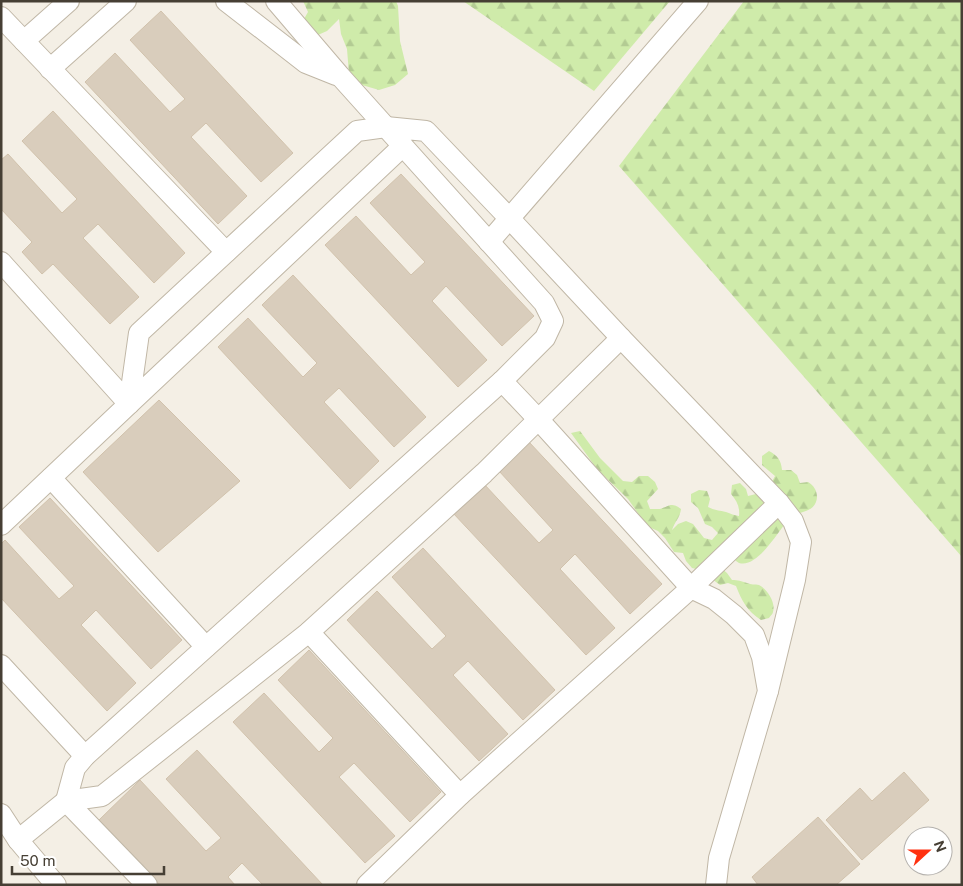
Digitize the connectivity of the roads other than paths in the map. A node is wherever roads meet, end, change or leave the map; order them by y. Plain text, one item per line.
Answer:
1 (69, 1) edge
2 (126, 1) edge
3 (226, 1) edge
4 (276, 1) edge
5 (698, 1) edge
6 (1, 16) edge
7 (24, 41) junction
8 (50, 68) junction
9 (340, 76) junction
10 (386, 127) junction
11 (403, 146) junction
12 (509, 218) junction
13 (489, 242) junction
14 (226, 252) junction
15 (1, 262) edge
16 (621, 338) junction
17 (502, 381) junction
18 (129, 404) junction
19 (538, 419) junction
20 (51, 478) junction
21 (779, 503) junction
22 (1, 525) edge
23 (691, 588) junction
24 (309, 632) junction
25 (206, 647) junction
26 (1, 666) edge
27 (768, 691) junction
28 (85, 756) junction
29 (460, 795) junction
30 (66, 800) junction
31 (1, 814) edge
32 (18, 840) junction
33 (56, 885) edge
34 (147, 885) edge
35 (367, 885) edge
36 (716, 885) edge

1 - 7 lane
2 - 8 lane
3 - 9 lane
4 - 9 lane
5 - 12 lane
6 - 7 lane
7 - 8 lane
8 - 14 lane
9 - 10 lane
10 - 11 lane
10 - 12 lane
10 - 14 lane
11 - 13 lane
11 - 18 lane
12 - 13 lane
12 - 16 lane
13 - 17 lane
14 - 18 lane
15 - 18 lane
16 - 19 lane
16 - 21 lane
17 - 19 lane
17 - 25 lane
18 - 20 lane
19 - 23 lane
19 - 24 lane
20 - 22 lane
20 - 25 lane
21 - 23 lane
21 - 27 lane
23 - 27 lane
23 - 29 lane
24 - 29 lane
24 - 30 lane
25 - 28 lane
26 - 28 lane
27 - 36 lane
28 - 30 lane
29 - 35 lane
30 - 32 lane
30 - 34 lane
31 - 32 lane
32 - 33 lane

